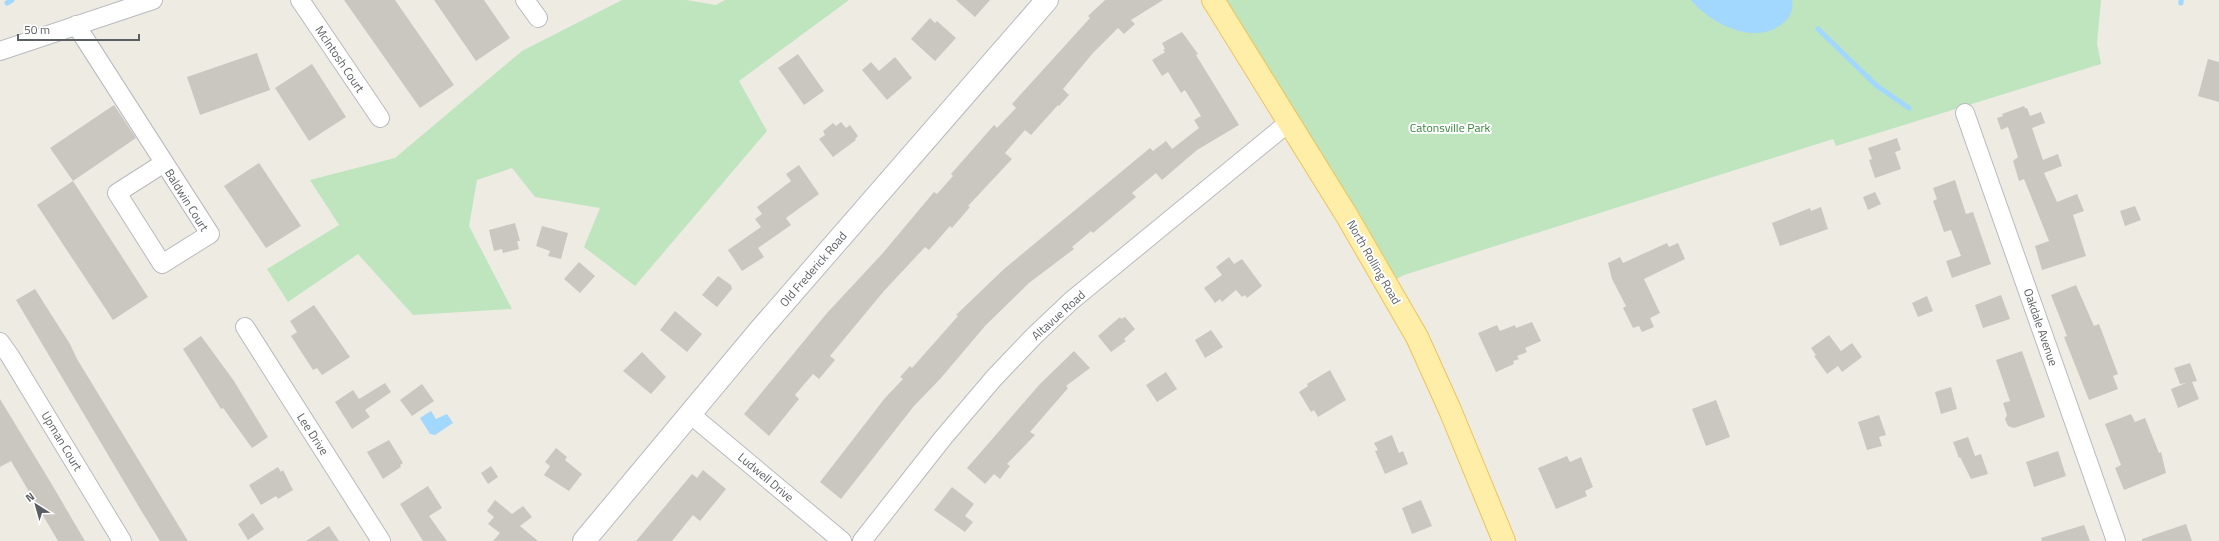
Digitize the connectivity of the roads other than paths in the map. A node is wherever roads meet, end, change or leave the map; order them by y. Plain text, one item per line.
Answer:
1 (153, 0) edge
2 (300, 0) edge
3 (525, 0) edge
4 (1047, 0) edge
5 (1213, 0) edge
6 (538, 18) dead end
7 (76, 25) junction
8 (0, 51) edge
9 (1965, 113) dead end
10 (380, 118) dead end
11 (1288, 123) junction
12 (164, 163) junction
13 (245, 327) dead end
14 (0, 342) edge
15 (690, 414) junction
16 (122, 541) edge
17 (381, 541) edge
18 (584, 541) edge
19 (842, 541) edge
20 (862, 541) edge
21 (1504, 541) edge
22 (2116, 541) edge

1 - 7 street
2 - 10 street, McIntosh Court
3 - 6 street
4 - 15 street, Old Frederick Road
5 - 11 main road, North Rolling Road
7 - 8 street
7 - 12 street, Baldwin Court
9 - 22 street, Oakdale Avenue
11 - 20 street, Altavue Road
11 - 21 main road, North Rolling Road
12 - 12 street, Baldwin Court
13 - 17 street, Lee Drive
14 - 16 street, Upman Court
15 - 18 street, Old Frederick Road
15 - 19 street, Ludwell Drive

